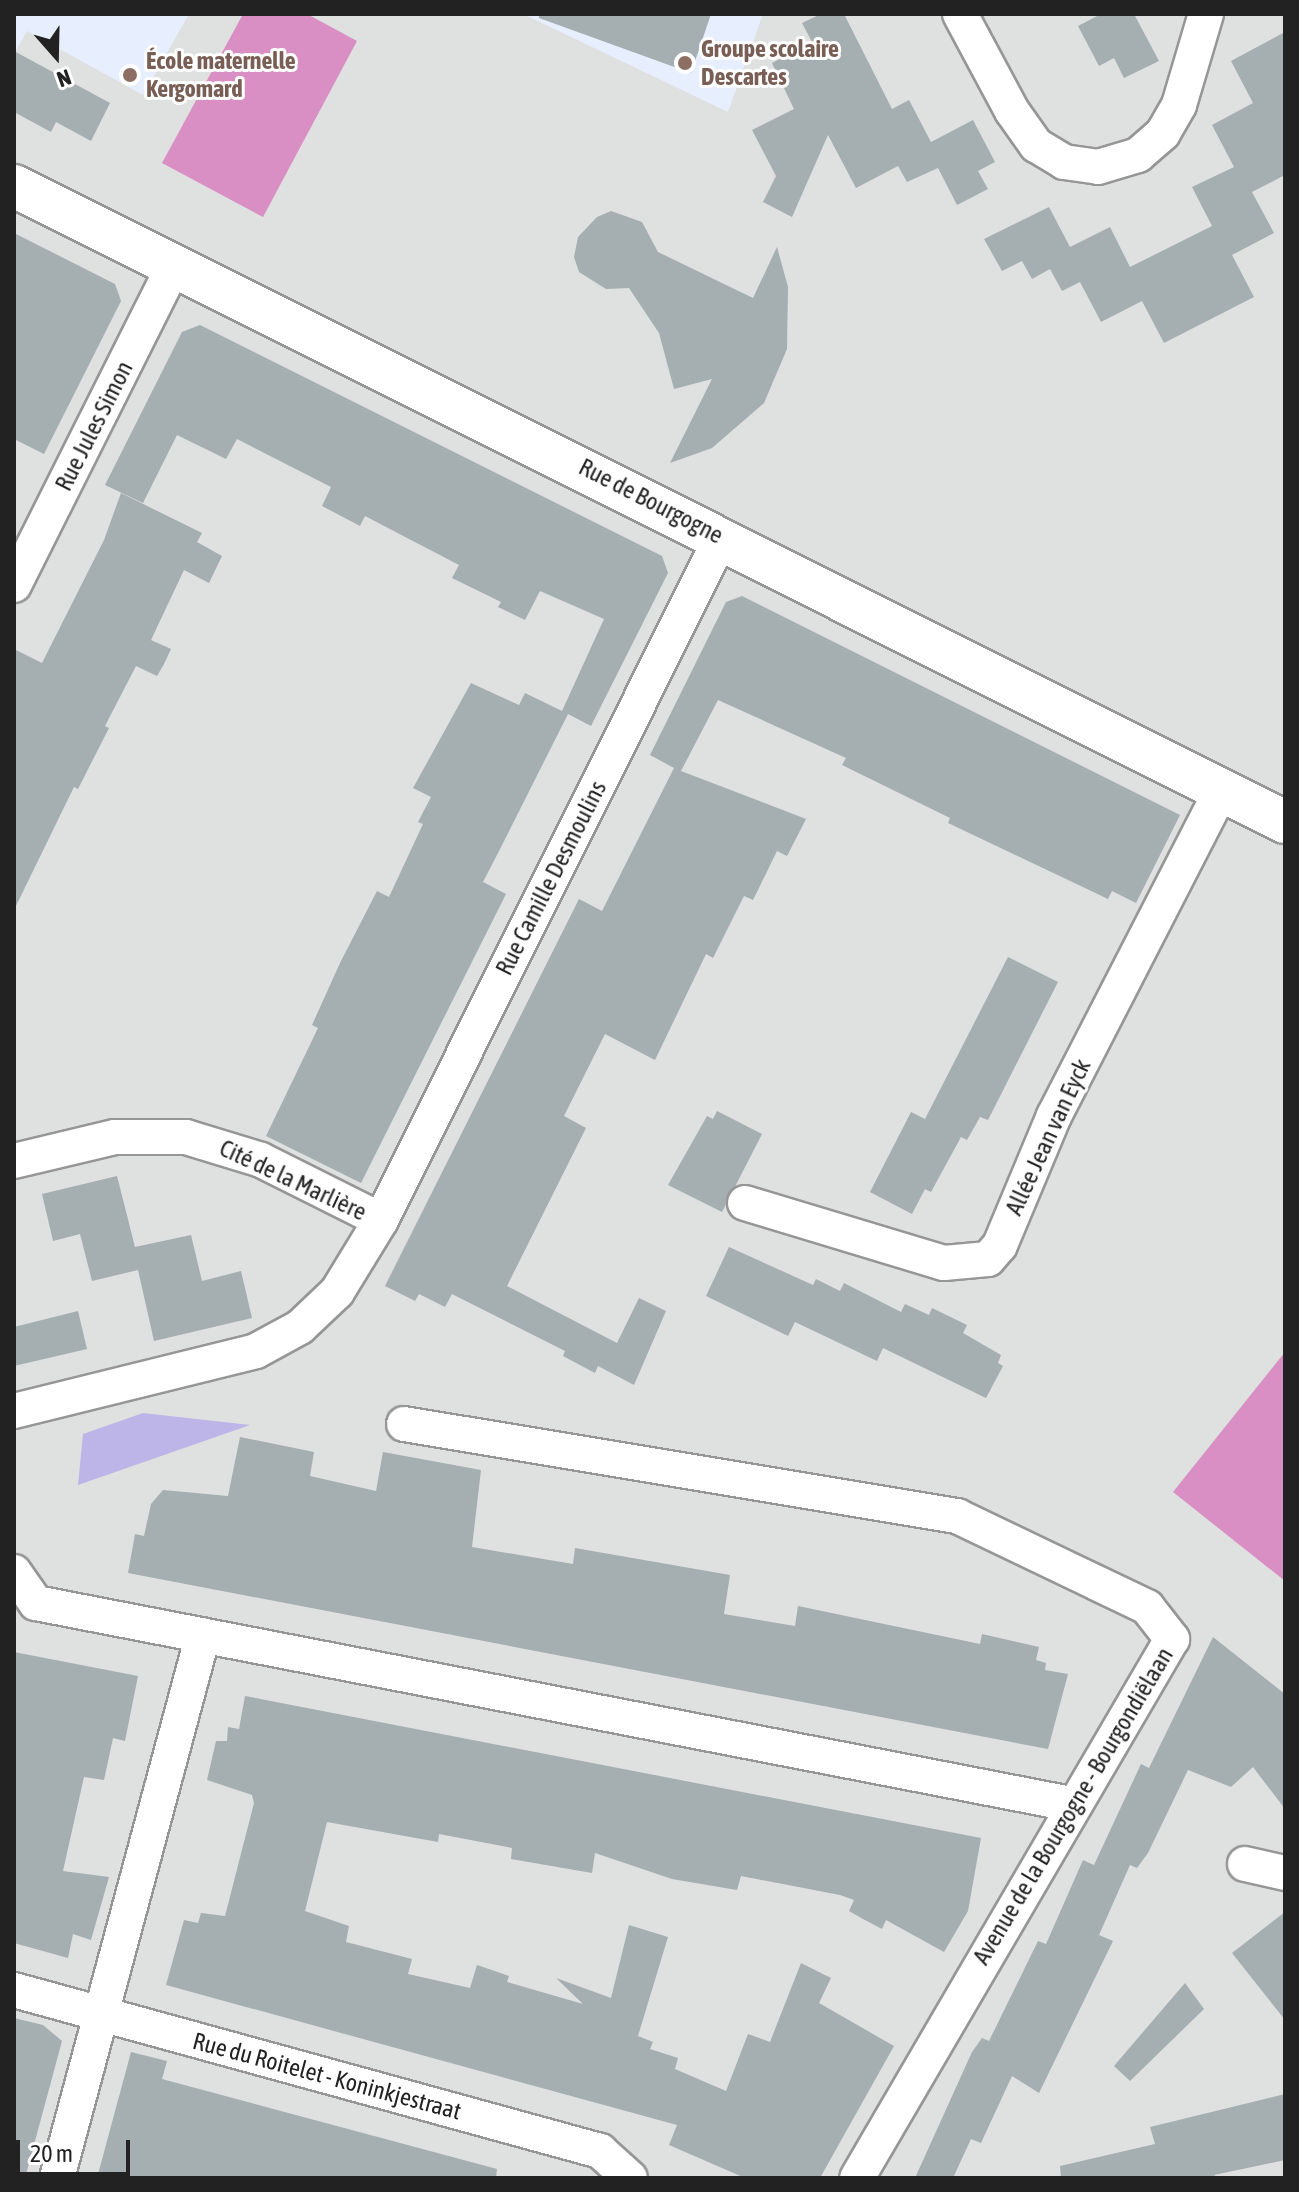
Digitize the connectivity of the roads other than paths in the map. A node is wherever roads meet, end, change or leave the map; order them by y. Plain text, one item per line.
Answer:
1 (960, 14) edge
2 (1206, 14) edge
3 (14, 186) edge
4 (173, 267) junction
5 (722, 536) junction
6 (14, 585) edge
7 (1222, 789) junction
8 (1285, 822) edge
9 (14, 1161) edge
10 (745, 1203) dead end
11 (381, 1220) junction
12 (14, 1411) edge
13 (404, 1424) dead end
14 (14, 1572) edge
15 (203, 1635) junction
16 (1071, 1804) junction
17 (1245, 1864) dead end
18 (1285, 1873) edge
19 (14, 1990) edge
20 (100, 2014) junction
21 (57, 2178) edge
22 (630, 2178) edge
23 (857, 2178) edge

1 - 2 street
3 - 4 street, Rue de Bourgogne
4 - 5 street, Rue de Bourgogne
4 - 6 street, Rue Jules Simon
5 - 7 street, Rue de Bourgogne
5 - 11 street, Rue Camille Desmoulins
7 - 8 street, Rue de Bourgogne
7 - 10 street, Allée Jean van Eyck
9 - 11 street, Cité de la Marlière
11 - 12 street, Cité de la Marlière
13 - 16 street, Avenue de la Bourgogne - Bourgondiëlaan
14 - 15 street
15 - 16 street
15 - 20 street
16 - 23 street, Avenue de la Bourgogne - Bourgondiëlaan
17 - 18 street
19 - 20 street, Rue du Roitelet - Koninkjestraat
20 - 21 street
20 - 22 street, Rue du Roitelet - Koninkjestraat

